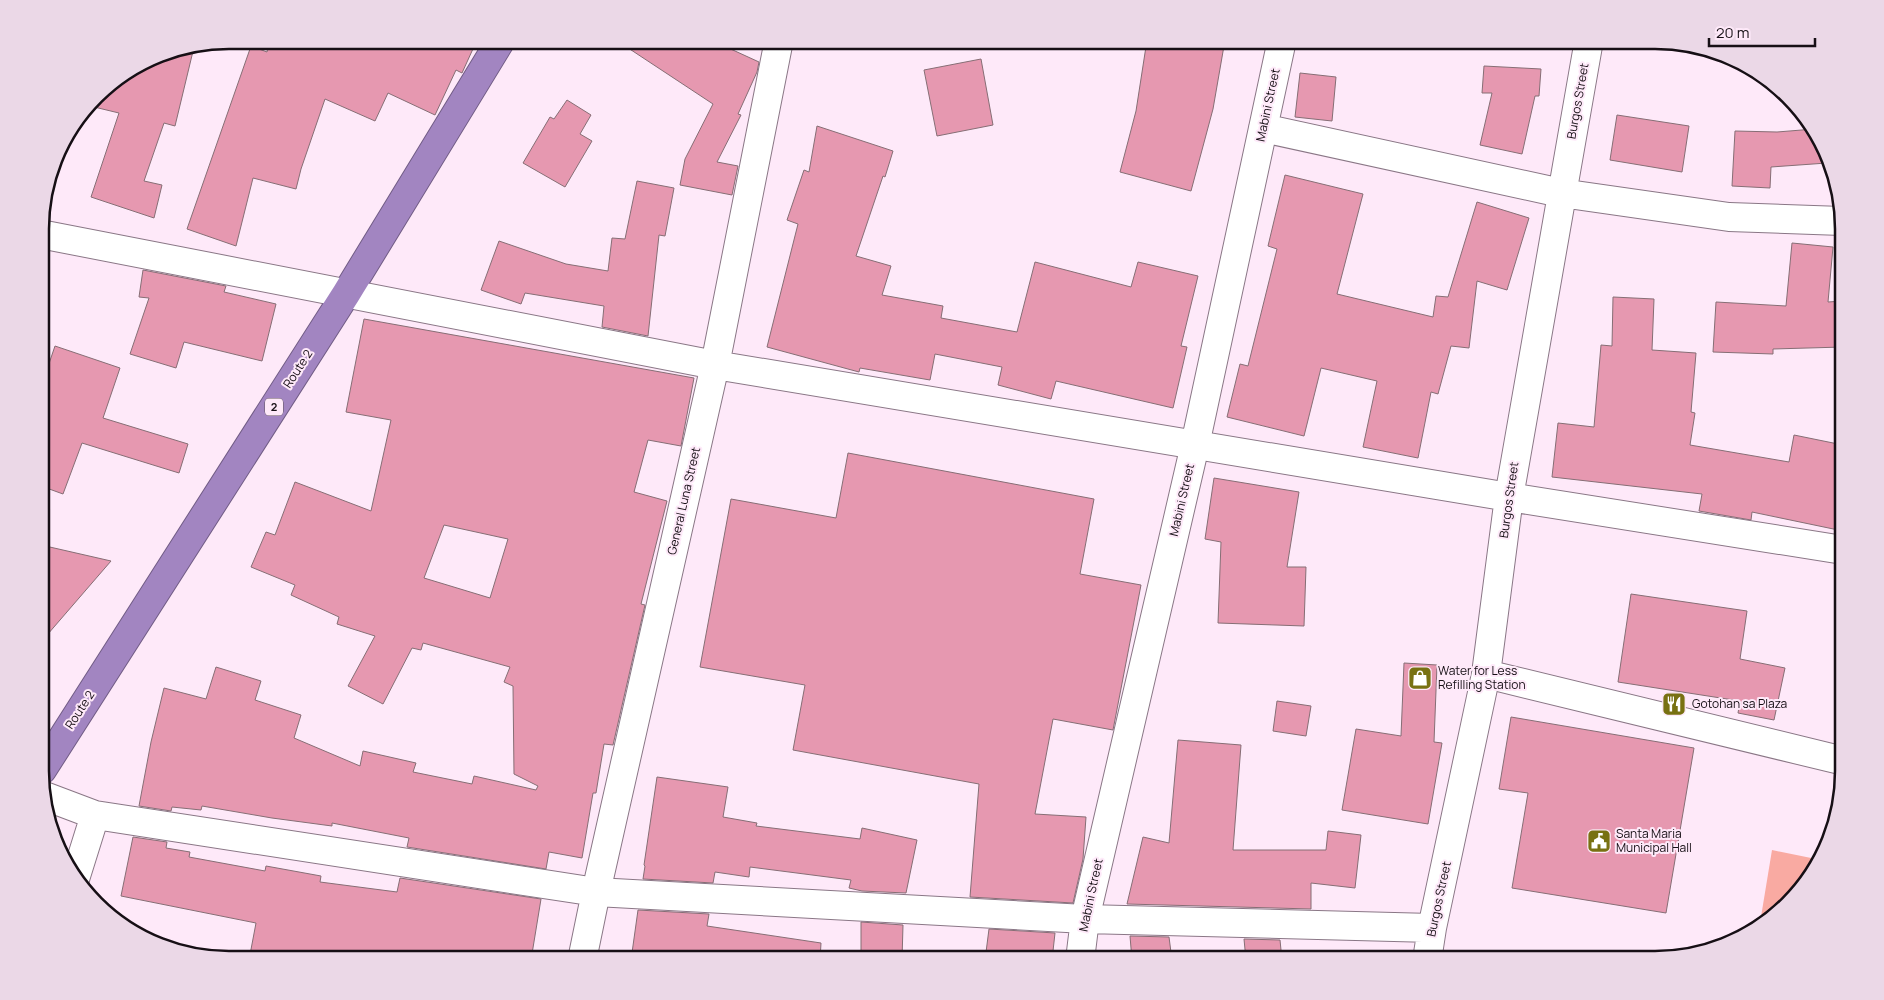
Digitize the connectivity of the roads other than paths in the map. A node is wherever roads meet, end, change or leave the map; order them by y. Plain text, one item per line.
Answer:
1 (496, 49) edge
2 (777, 49) edge
3 (1280, 49) edge
4 (1587, 49) edge
5 (1263, 128) junction
6 (1561, 193) junction
7 (1835, 221) edge
8 (49, 236) edge
9 (346, 294) junction
10 (715, 365) junction
11 (1195, 445) junction
12 (1508, 497) junction
13 (1835, 549) edge
14 (1486, 674) junction
15 (49, 759) edge
16 (1835, 759) edge
17 (51, 798) edge
18 (95, 815) junction
19 (78, 869) edge
20 (596, 892) junction
21 (1085, 919) junction
22 (1432, 928) junction
23 (584, 951) edge
24 (1081, 951) edge
25 (1428, 951) edge

1 - 9 highway, Route 2 / 2
2 - 10 street, General Luna Street
3 - 5 street, Mabini Street
4 - 6 street, Burgos Street
5 - 6 street
5 - 11 street, Mabini Street
6 - 7 street
6 - 12 street, Burgos Street
8 - 9 street
9 - 10 street
9 - 15 highway, Route 2 / 2
10 - 11 street
10 - 20 street, General Luna Street
11 - 12 street
11 - 21 street, Mabini Street
12 - 13 street
12 - 14 street, Burgos Street
14 - 16 street
14 - 22 street, Burgos Street
17 - 18 street
18 - 19 street
18 - 20 street
20 - 21 street
20 - 23 street, General Luna Street
21 - 22 street
21 - 24 street, Mabini Street
22 - 25 street, Burgos Street

